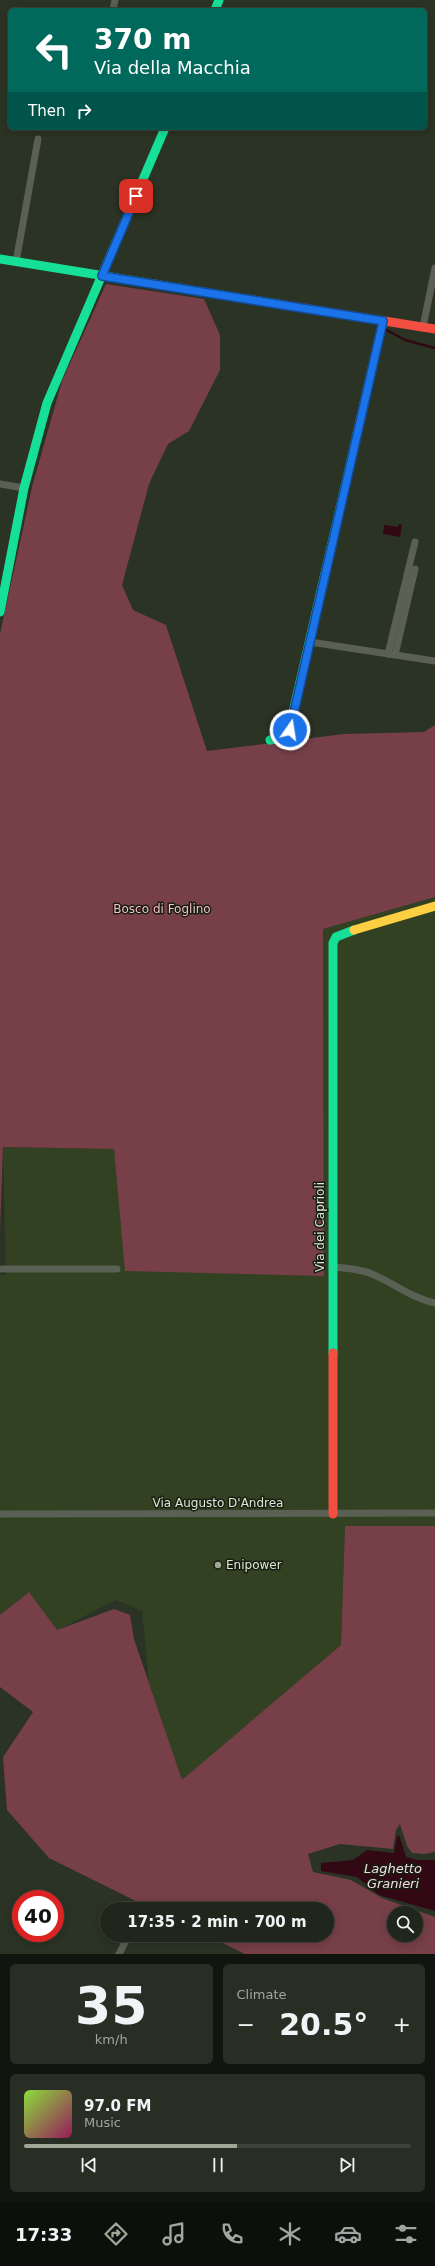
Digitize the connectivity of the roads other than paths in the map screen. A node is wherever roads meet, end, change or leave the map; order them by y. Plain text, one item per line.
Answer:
1 (164, 130) edge
2 (38, 139) dead end
3 (0, 259) edge
4 (16, 262) junction
5 (435, 268) edge
6 (102, 276) junction
7 (383, 321) junction
8 (423, 327) junction
9 (435, 329) edge
10 (0, 484) edge
11 (24, 488) junction
12 (415, 542) dead end
13 (415, 569) dead end
14 (0, 612) edge
15 (310, 642) junction
16 (391, 654) junction
17 (435, 660) edge
18 (270, 740) dead end
19 (435, 906) edge
20 (332, 1267) junction
21 (0, 1269) edge
22 (117, 1269) dead end
23 (435, 1303) edge
24 (435, 1513) edge
25 (0, 1514) edge
26 (333, 1514) junction
27 (125, 1942) edge
28 (119, 1954) edge

1 - 6 street
2 - 4 street
3 - 4 street
4 - 6 street
5 - 8 street
6 - 7 street
6 - 11 street
7 - 8 street
7 - 15 street
8 - 9 street
10 - 11 street
11 - 14 street
12 - 16 street
13 - 16 street
15 - 16 street
15 - 18 street
16 - 17 street
19 - 20 street, Via dei Caprioli
20 - 23 street
20 - 26 street, Via dei Caprioli
21 - 22 street
24 - 26 street, Via Augusto D'Andrea
25 - 26 street, Via Augusto D'Andrea
27 - 28 street

